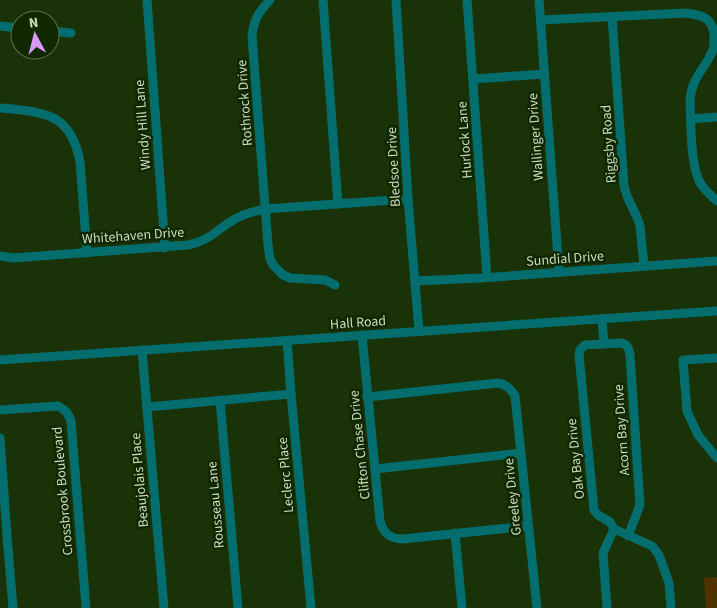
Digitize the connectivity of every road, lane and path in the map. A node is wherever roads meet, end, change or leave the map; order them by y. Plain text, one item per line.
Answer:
1 (147, 0) edge
2 (270, 0) edge
3 (323, 0) edge
4 (396, 0) edge
5 (467, 0) edge
6 (539, 0) edge
7 (612, 17) junction
8 (540, 20) junction
9 (60, 32) edge
10 (71, 33) dead end
11 (544, 74) junction
12 (473, 79) junction
13 (0, 108) edge
14 (717, 117) edge
15 (691, 119) junction
16 (408, 199) junction
17 (717, 201) edge
18 (338, 204) junction
19 (265, 209) junction
20 (165, 248) junction
21 (87, 253) junction
22 (0, 256) edge
23 (717, 261) edge
24 (644, 266) junction
25 (559, 272) junction
26 (487, 277) junction
27 (415, 281) junction
28 (335, 285) dead end
29 (717, 311) edge
30 (602, 319) junction
31 (419, 331) junction
32 (362, 335) junction
33 (287, 340) junction
34 (604, 343) junction
35 (142, 350) junction
36 (717, 358) edge
37 (0, 360) edge
38 (291, 394) junction
39 (367, 397) junction
40 (220, 400) junction
41 (147, 407) junction
42 (0, 410) edge
43 (0, 438) edge
44 (521, 453) junction
45 (717, 458) edge
46 (375, 469) junction
47 (528, 526) junction
48 (614, 529) junction
49 (455, 533) junction
50 (3, 536) edge
51 (628, 536) junction
52 (13, 608) edge
53 (86, 608) edge
54 (164, 608) edge
55 (238, 608) edge
56 (311, 608) edge
57 (462, 608) edge
58 (537, 608) edge
59 (607, 608) edge
60 (671, 608) edge

1 - 20 street, Windy Hill Lane
2 - 19 street, Rothrock Drive
3 - 18 street
4 - 16 street, Bledsoe Drive
5 - 12 street, Hurlock Lane
6 - 8 street, Wallinger Drive
7 - 8 street
7 - 15 street
7 - 24 street, Riggsby Road
8 - 11 street, Wallinger Drive
9 - 10 street
11 - 12 street
11 - 25 street, Wallinger Drive
12 - 26 street, Hurlock Lane
13 - 21 street
14 - 15 street
15 - 17 street
16 - 18 street, Whitehaven Drive
16 - 27 street, Bledsoe Drive
18 - 19 street, Whitehaven Drive
19 - 20 street, Whitehaven Drive
19 - 28 street, Rothrock Drive
20 - 21 street, Whitehaven Drive
21 - 22 street, Whitehaven Drive
23 - 24 street, Sundial Drive
24 - 25 street, Sundial Drive
25 - 26 street, Sundial Drive
26 - 27 street, Sundial Drive
27 - 31 street, Bledsoe Drive
29 - 30 street, Hall Road
30 - 31 street, Hall Road
30 - 34 street
31 - 32 street, Hall Road
32 - 33 street, Hall Road
32 - 39 street, Clifton Chase Drive
33 - 35 street, Hall Road
33 - 38 street, Leclerc Place
34 - 48 street, Oak Bay Drive
34 - 51 street, Acorn Bay Drive
35 - 37 street, Hall Road
35 - 41 street, Beaujolais Place
36 - 45 street
38 - 40 street
38 - 56 street, Leclerc Place
39 - 44 street, Greeley Drive
39 - 46 street, Clifton Chase Drive
40 - 41 street
40 - 55 street, Rousseau Lane
41 - 54 street, Beaujolais Place
42 - 53 street, Crossbrook Boulevard
43 - 50 street
44 - 46 street
44 - 47 street, Greeley Drive
46 - 49 street, Clifton Chase Drive
47 - 49 street
47 - 58 street, Greeley Drive
48 - 51 street, Oak Bay Drive
48 - 59 street
49 - 57 street
50 - 52 street
51 - 60 street, Oak Bay Drive

